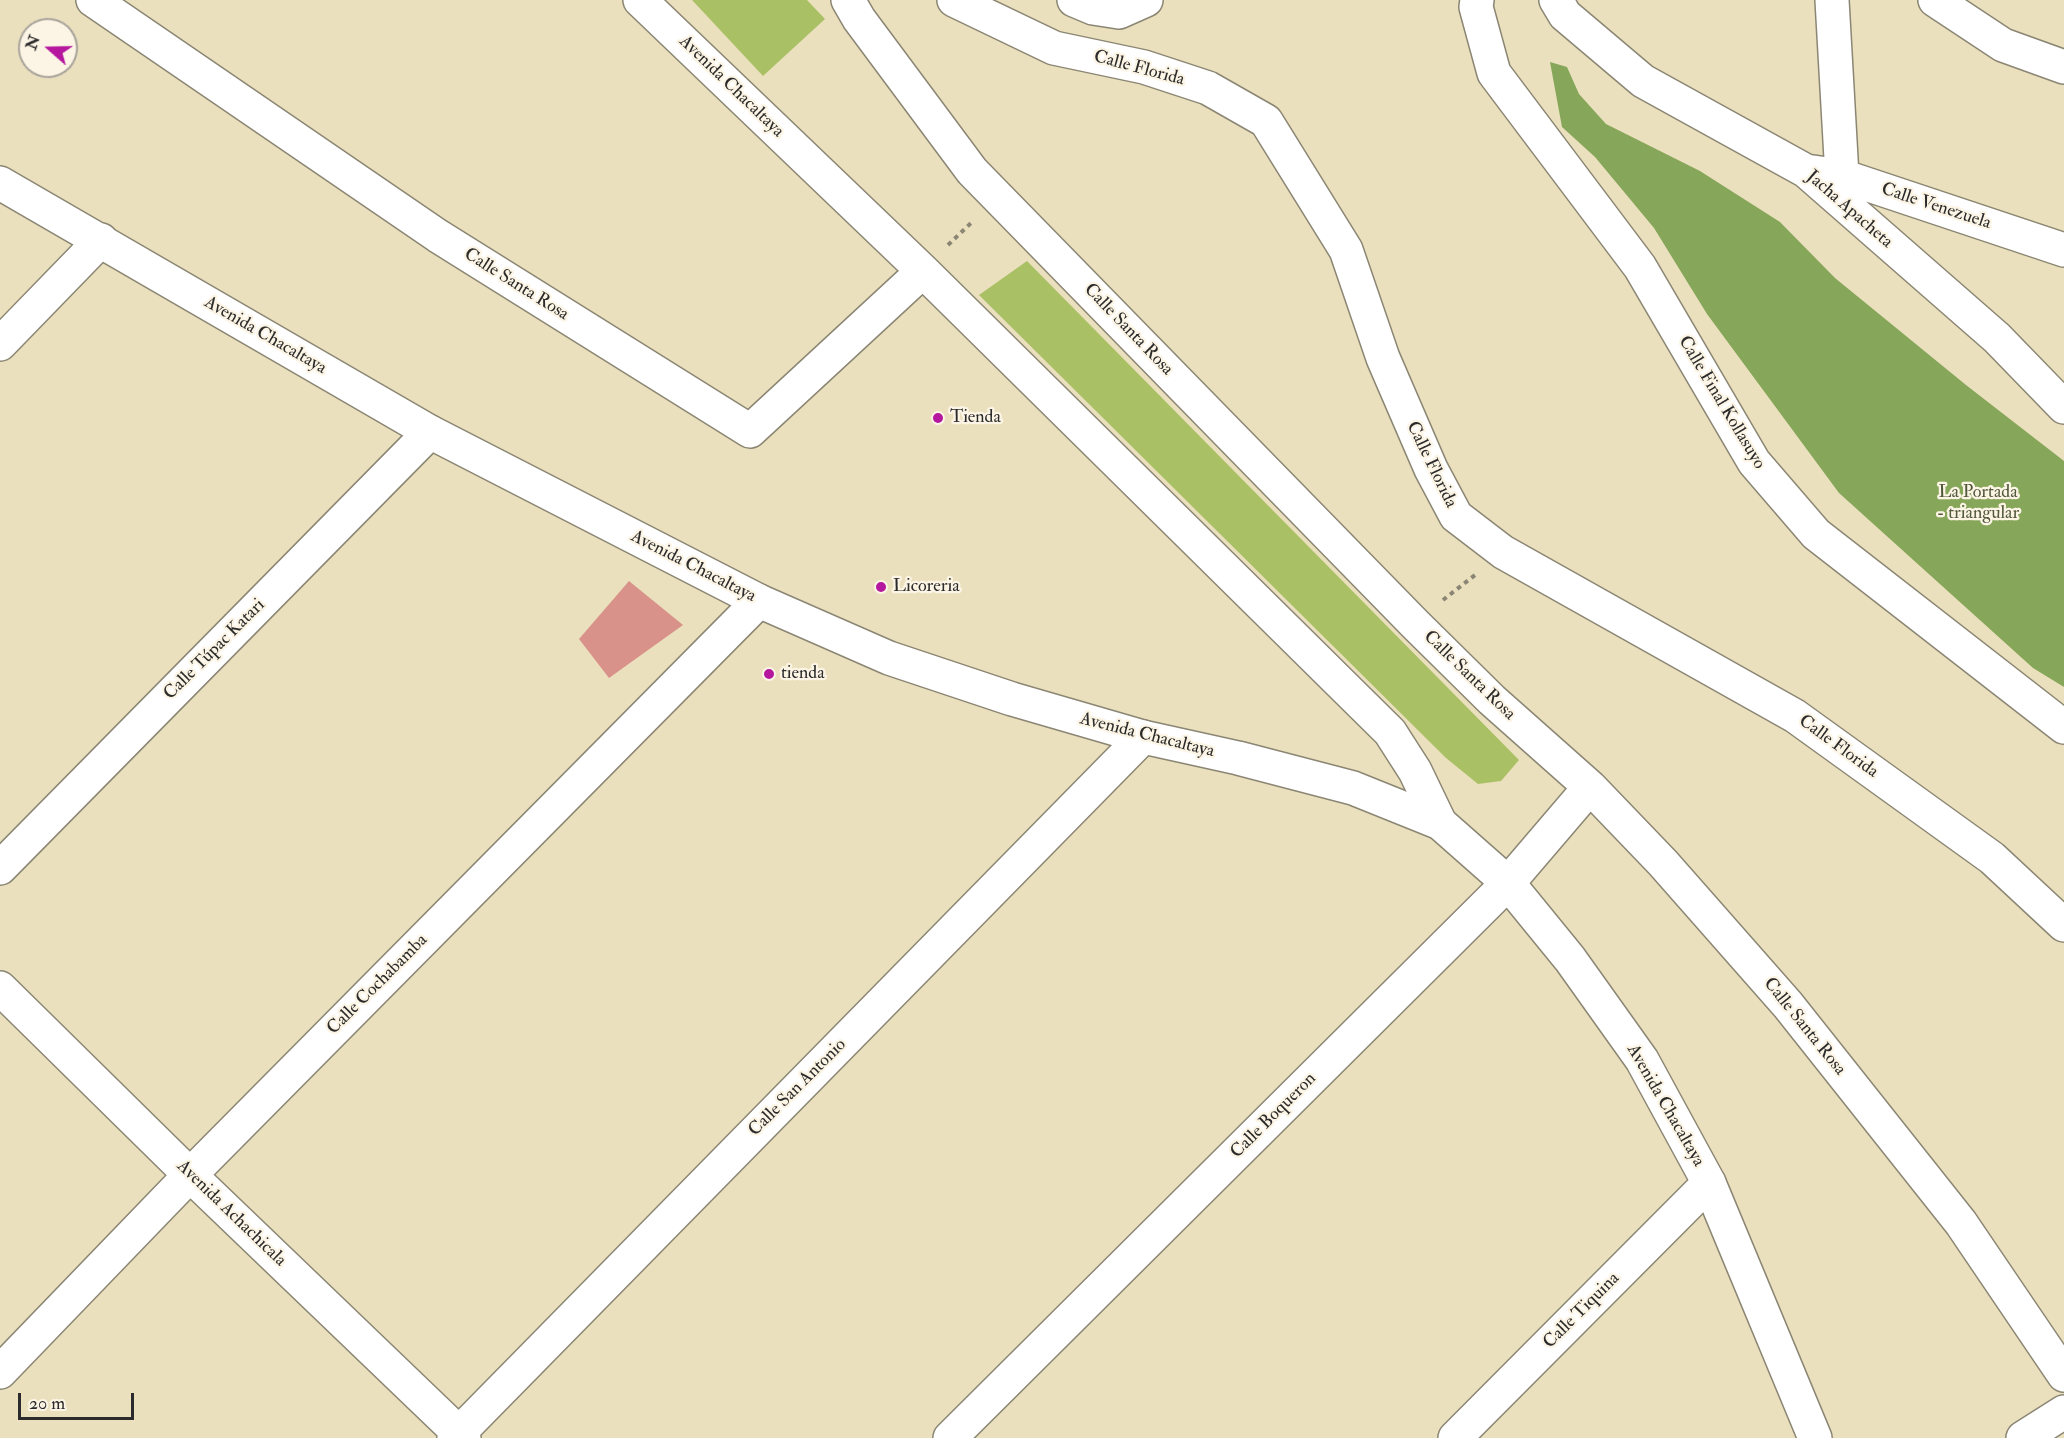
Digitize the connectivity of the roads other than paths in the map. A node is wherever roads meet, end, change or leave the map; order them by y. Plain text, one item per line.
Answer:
1 (93, 0) edge
2 (640, 0) edge
3 (848, 0) edge
4 (954, 0) edge
5 (1074, 0) edge
6 (1146, 0) edge
7 (1478, 0) edge
8 (1556, 0) edge
9 (1832, 0) edge
10 (1935, 0) edge
11 (2064, 67) edge
12 (1806, 171) junction
13 (1842, 176) junction
14 (0, 183) edge
15 (101, 240) junction
16 (2064, 250) edge
17 (922, 271) junction
18 (0, 344) edge
19 (2064, 407) edge
20 (430, 432) junction
21 (759, 601) junction
22 (2064, 728) edge
23 (1143, 737) junction
24 (1590, 787) junction
25 (1440, 823) junction
26 (0, 868) edge
27 (1508, 883) junction
28 (2064, 925) edge
29 (0, 988) edge
30 (190, 1175) junction
31 (1709, 1183) junction
32 (0, 1372) edge
33 (2064, 1375) edge
34 (2064, 1412) edge
35 (459, 1436) edge
36 (950, 1438) edge
37 (1455, 1438) edge
38 (1815, 1438) edge
39 (2024, 1438) edge

1 - 17 street, Calle Santa Rosa
2 - 17 street, Avenida Chacaltaya
3 - 24 street, Calle Santa Rosa
4 - 28 street, Calle Florida
5 - 6 street
7 - 22 street, Calle Final Kollasuyo
8 - 12 street, Jacha Apacheta
9 - 13 street
10 - 11 street
12 - 13 street, Calle Venezuela
12 - 19 street, Jacha Apacheta
13 - 16 street, Calle Venezuela
14 - 15 street, Avenida Chacaltaya
15 - 18 street
15 - 20 street, Avenida Chacaltaya
17 - 25 street, Avenida Chacaltaya
20 - 21 street, Avenida Chacaltaya
20 - 26 street, Calle Túpac Katari
21 - 23 street, Avenida Chacaltaya
21 - 30 street, Calle Cochabamba
23 - 25 street, Avenida Chacaltaya
23 - 35 street, Calle San Antonio
24 - 27 street, Calle Boqueron
24 - 33 street, Calle Santa Rosa
25 - 27 street, Avenida Chacaltaya
27 - 31 street, Avenida Chacaltaya
27 - 36 street, Calle Boqueron
29 - 30 street, Avenida Achachicala
30 - 32 street, Calle Cochabamba
30 - 35 street, Avenida Achachicala
31 - 37 street, Calle Tiquina
31 - 38 street, Avenida Chacaltaya
34 - 39 street

